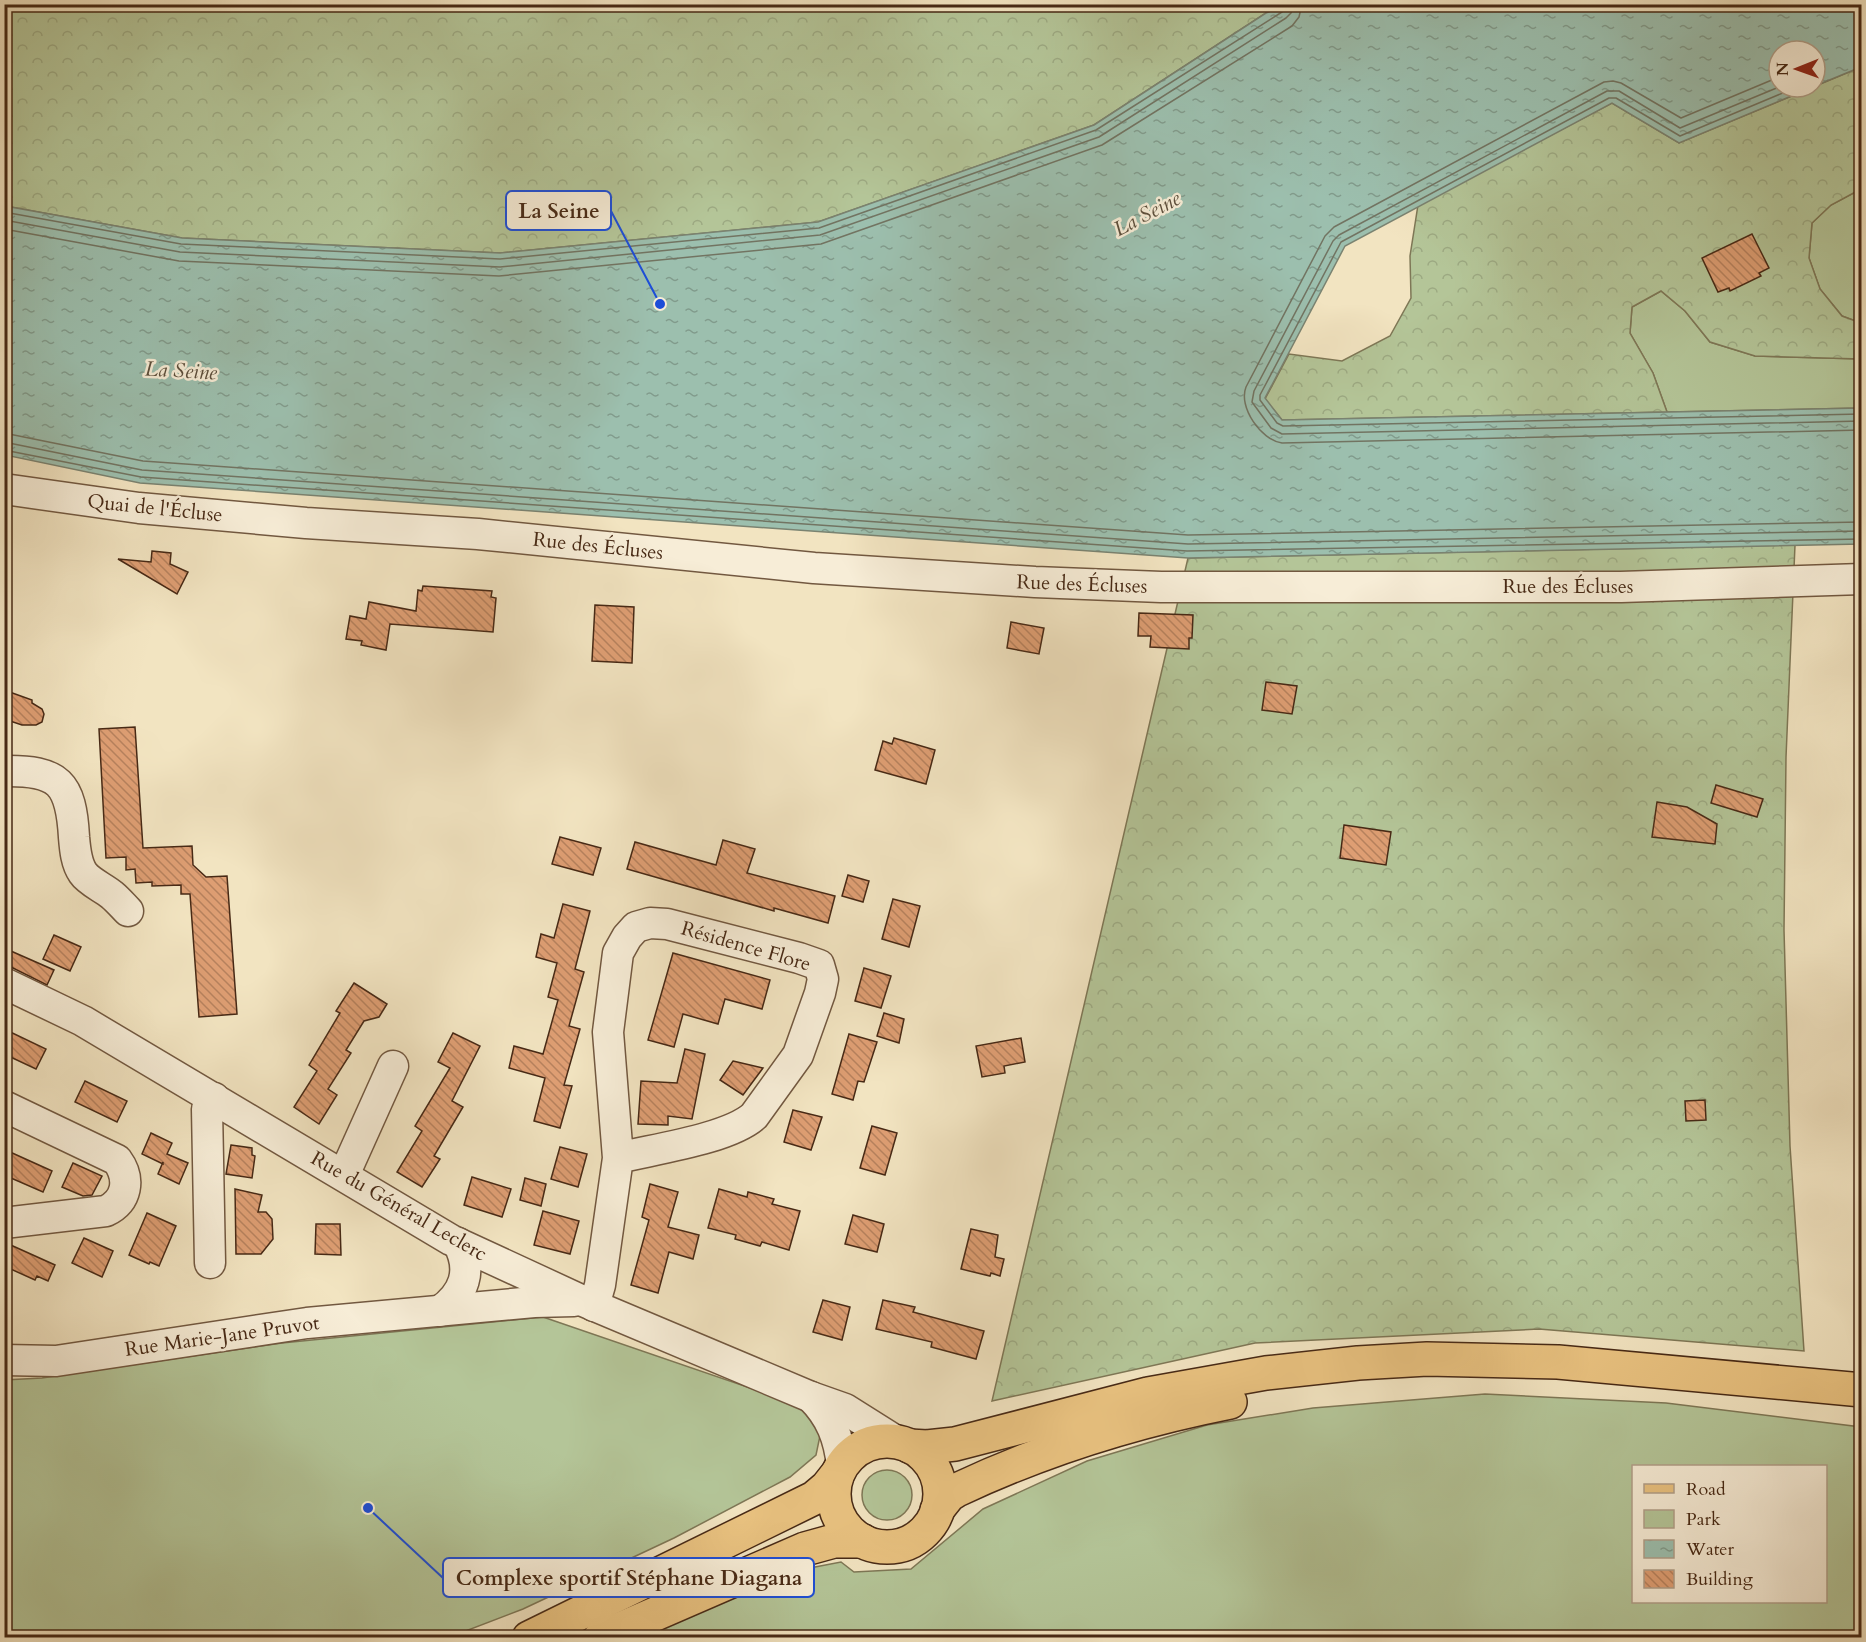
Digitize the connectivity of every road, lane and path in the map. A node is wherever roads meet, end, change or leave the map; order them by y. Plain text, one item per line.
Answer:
1 (4, 489) edge
2 (306, 524) joint
3 (1862, 579) edge
4 (4, 771) edge
5 (128, 911) dead end
6 (4, 983) edge
7 (393, 1066) dead end
8 (214, 1098) junction
9 (4, 1106) edge
10 (618, 1158) junction
11 (344, 1175) junction
12 (4, 1223) edge
13 (458, 1243) junction
14 (210, 1263) dead end
15 (589, 1304) junction
16 (440, 1311) junction
17 (4, 1360) edge
18 (1862, 1390) edge
19 (811, 1397) junction
20 (1862, 1406) edge
21 (904, 1445) junction
22 (840, 1470) junction
23 (937, 1510) junction
24 (863, 1541) junction
25 (529, 1638) edge
26 (600, 1638) edge

1 - 2 street, Quai de l'Écluse
2 - 3 street, Rue des Écluses
4 - 5 street
6 - 8 street, Rue du Général Leclerc
7 - 11 street
8 - 11 street, Rue du Général Leclerc
8 - 14 street
9 - 12 street
10 - 10 street, Résidence Flore
10 - 15 street, Résidence Flore
11 - 13 street, Rue du Général Leclerc
13 - 15 street, Rue du Général Leclerc
13 - 16 street
15 - 16 street, Rue Marie-Jane Pruvot
15 - 19 street, Rue du Général Leclerc
16 - 17 street, Rue Marie-Jane Pruvot
18 - 21 main road
19 - 21 street, Rue du Général Leclerc
19 - 22 street, Rue du Général Leclerc
20 - 23 main road
21 - 22 main road
21 - 23 main road
22 - 24 main road
22 - 25 main road
23 - 24 main road
24 - 26 main road

